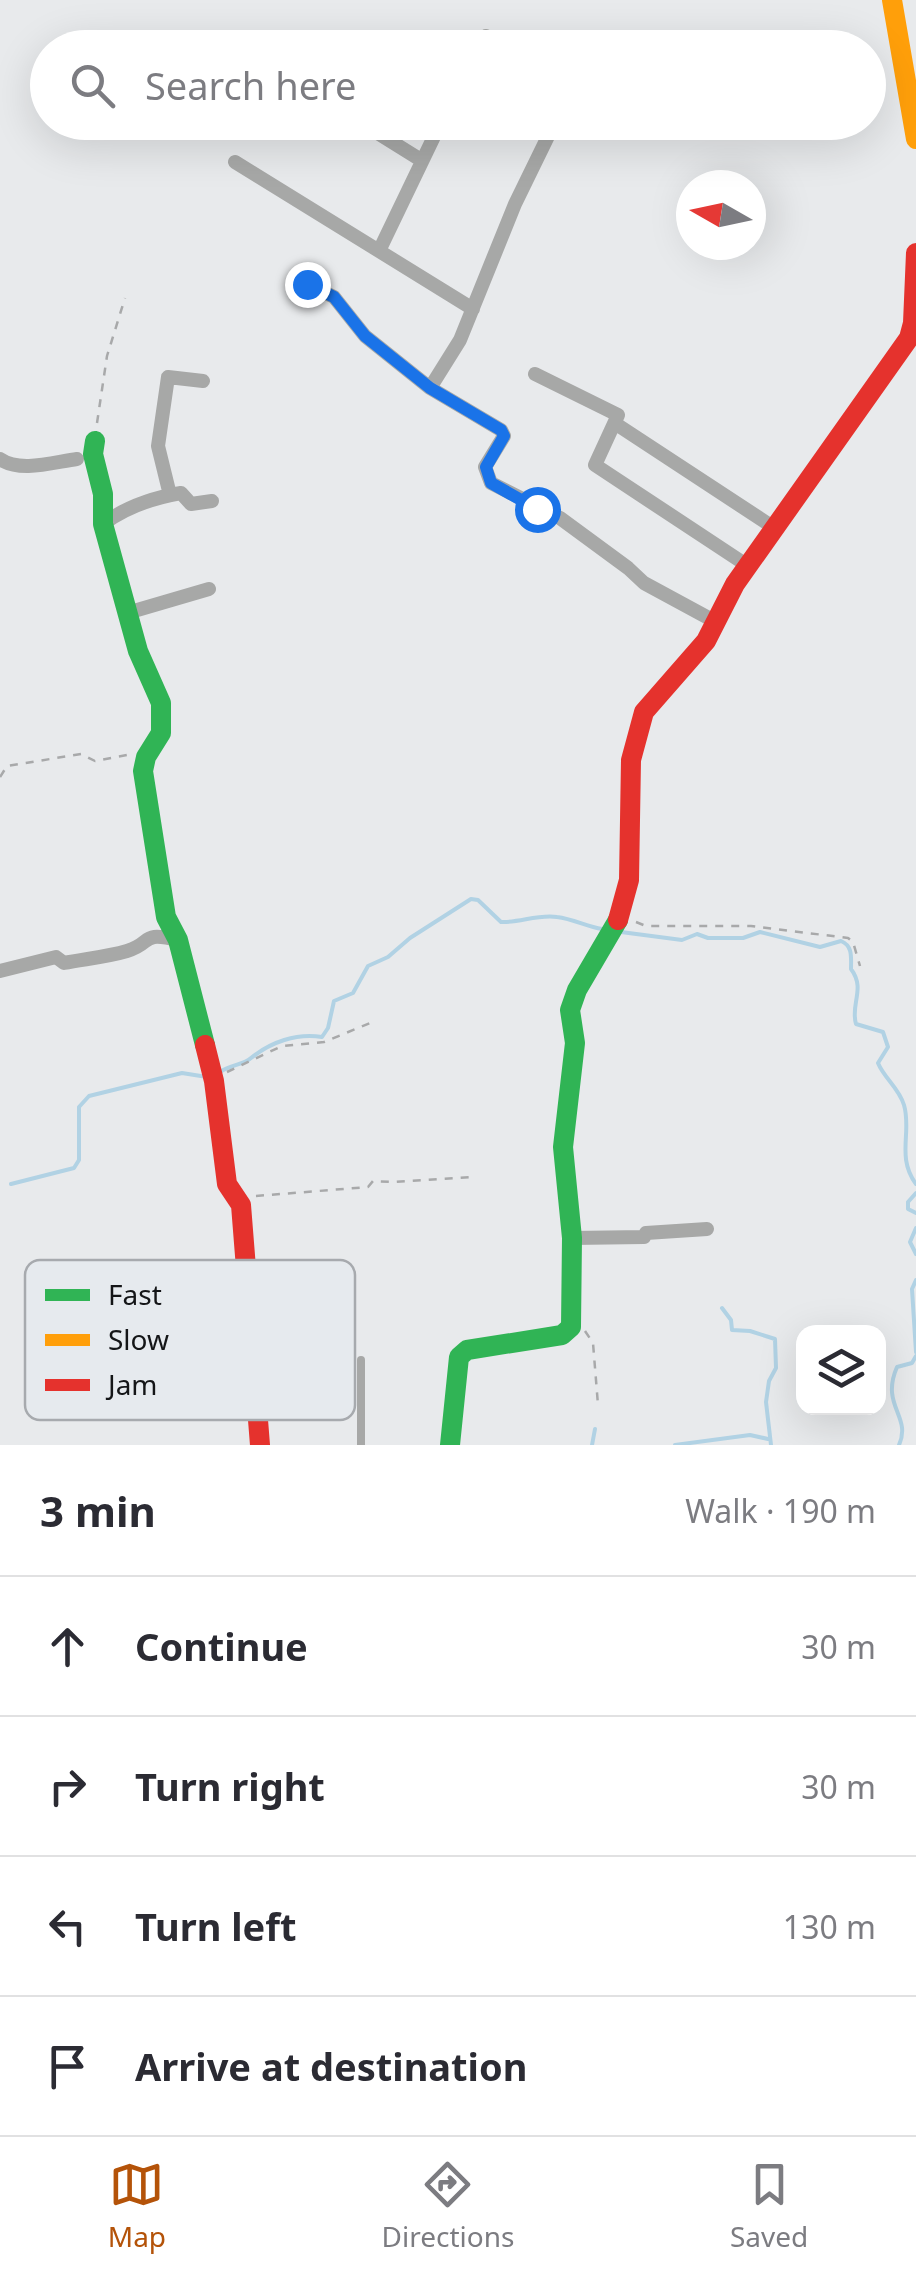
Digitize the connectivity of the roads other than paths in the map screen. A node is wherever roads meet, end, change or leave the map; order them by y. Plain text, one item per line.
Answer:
1 (892, 0) edge
2 (912, 86) edge
3 (916, 139) edge
4 (388, 140) edge
5 (431, 140) edge
6 (546, 140) edge
7 (420, 160) junction
8 (235, 162) dead end
9 (379, 251) junction
10 (916, 253) edge
11 (307, 284) dead end
12 (473, 309) junction
13 (535, 374) dead end
14 (203, 382) dead end
15 (430, 388) junction
16 (616, 424) junction
17 (94, 441) road end
18 (0, 459) edge
19 (77, 459) dead end
20 (170, 495) junction
21 (212, 502) dead end
22 (104, 524) junction
23 (776, 529) junction
24 (748, 566) junction
25 (209, 589) dead end
26 (128, 613) junction
27 (716, 622) junction
28 (178, 940) junction
29 (0, 971) edge
30 (707, 1229) dead end
31 (572, 1238) junction
32 (245, 1260) edge
33 (361, 1360) dead end
34 (258, 1420) edge
35 (260, 1445) edge
36 (360, 1445) edge
37 (450, 1445) edge

1 - 2 street
2 - 3 street
4 - 7 street
5 - 7 street
6 - 12 street
7 - 9 street
8 - 9 street
9 - 12 street
10 - 23 street
11 - 15 street
12 - 15 street
13 - 16 street
14 - 20 street
15 - 27 street
16 - 23 street
16 - 24 street
17 - 22 street
18 - 19 street
20 - 21 street
20 - 22 street
22 - 26 street
23 - 24 street
24 - 27 street
25 - 26 street
26 - 28 street
27 - 31 street
28 - 29 street
28 - 32 street
30 - 31 street
31 - 37 street
33 - 36 lane
34 - 35 street

